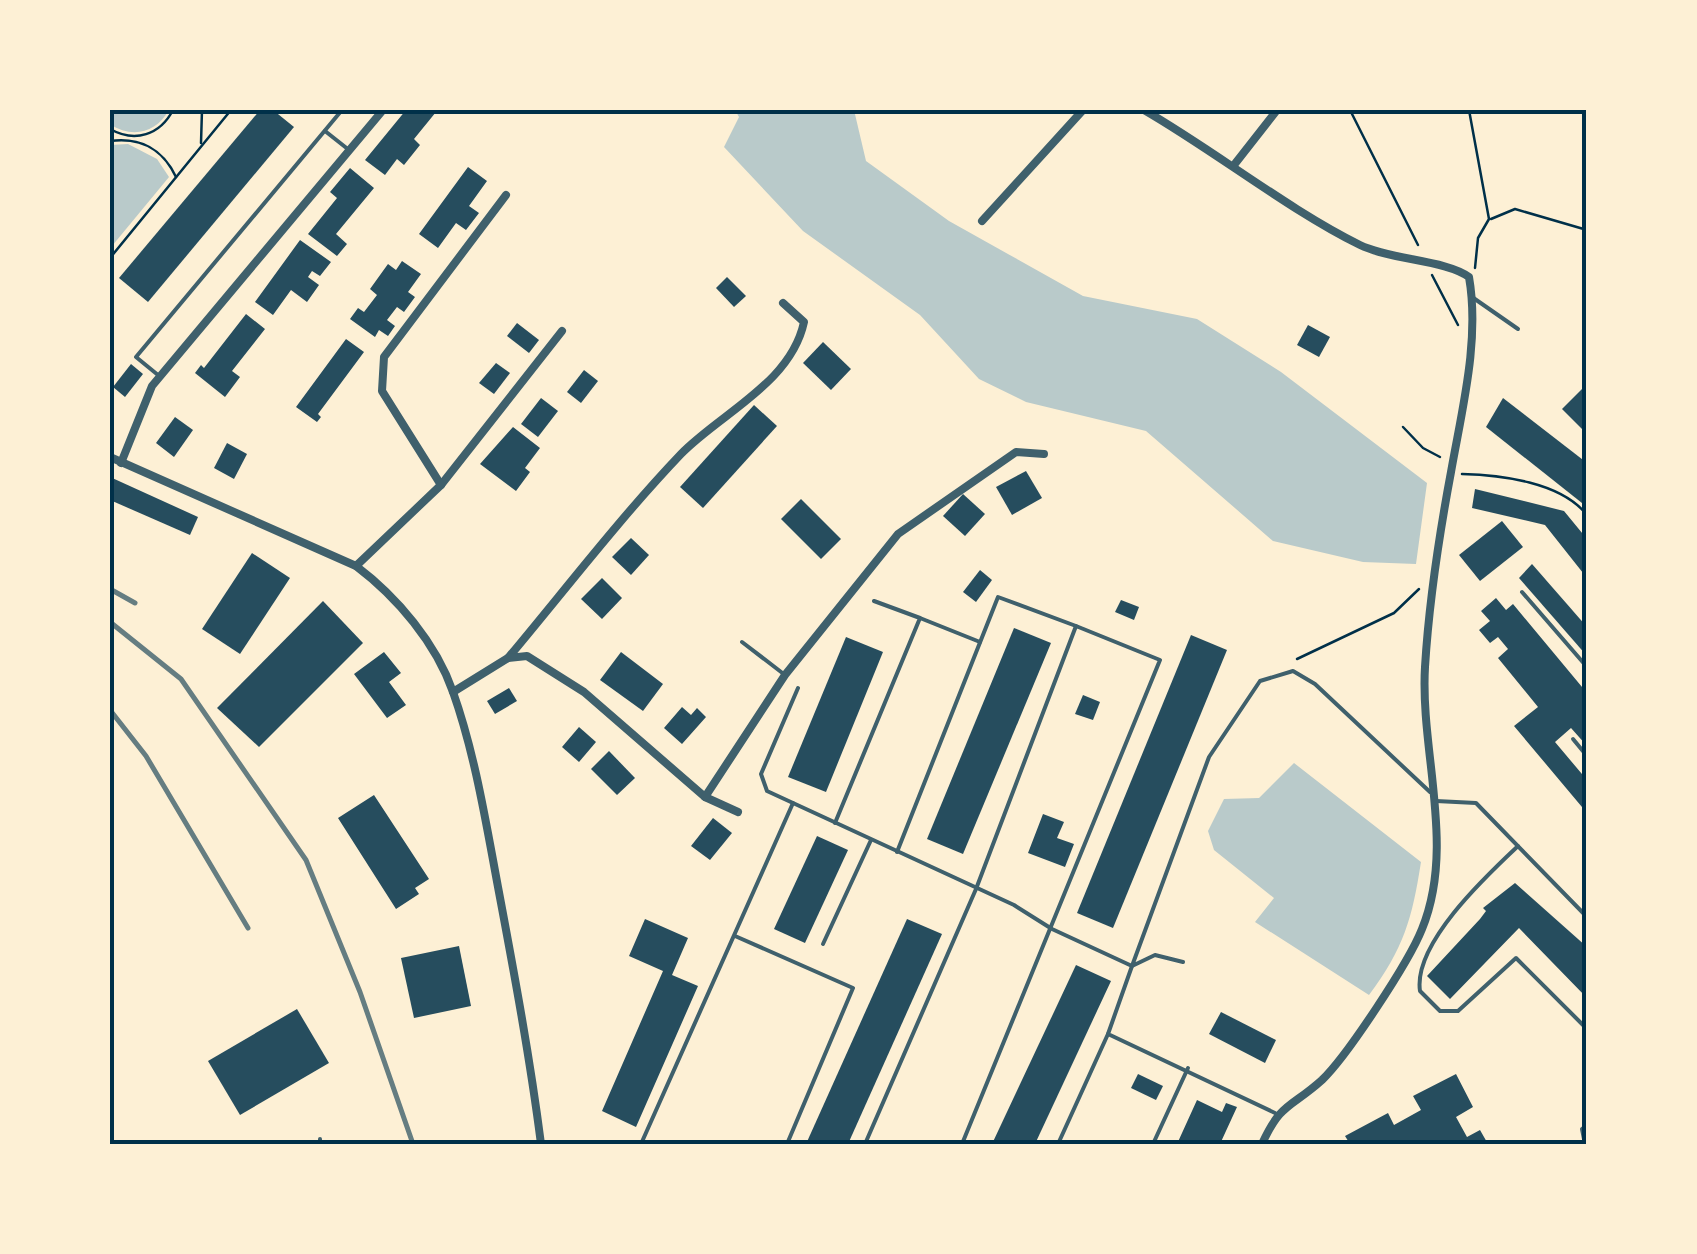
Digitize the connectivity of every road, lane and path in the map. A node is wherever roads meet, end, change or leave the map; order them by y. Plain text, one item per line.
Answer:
1 (173, 110) edge
2 (202, 110) edge
3 (231, 110) edge
4 (342, 110) edge
5 (382, 110) edge
6 (1083, 110) edge
7 (1144, 110) edge
8 (1277, 110) edge
9 (1350, 110) edge
10 (1469, 110) edge
11 (110, 129) edge
12 (325, 131) junction
13 (129, 138) junction
14 (110, 141) edge
15 (200, 147) junction
16 (349, 150) junction
17 (1234, 165) junction
18 (176, 177) junction
19 (506, 195) dead end
20 (1490, 219) junction
21 (982, 221) dead end
22 (1587, 230) edge
23 (113, 251) edge
24 (110, 258) edge
25 (1427, 265) junction
26 (1472, 297) junction
27 (783, 303) dead end
28 (1518, 328) dead end
29 (562, 331) dead end
30 (1470, 343) junction
31 (160, 376) junction
32 (1403, 427) dead end
33 (1044, 454) dead end
34 (110, 458) edge
35 (121, 462) junction
36 (1451, 469) junction
37 (441, 484) junction
38 (1587, 514) edge
39 (356, 566) junction
40 (1435, 574) junction
41 (1522, 592) dead end
42 (874, 601) dead end
43 (920, 618) junction
44 (1076, 626) junction
45 (742, 642) dead end
46 (980, 642) junction
47 (508, 658) junction
48 (1587, 667) edge
49 (1294, 672) junction
50 (785, 675) junction
51 (798, 688) dead end
52 (453, 692) junction
53 (1573, 740) dead end
54 (1587, 756) edge
55 (705, 797) junction
56 (1434, 798) junction
57 (793, 803) junction
58 (738, 812) dead end
59 (835, 823) junction
60 (871, 840) junction
61 (1518, 846) junction
62 (897, 852) junction
63 (976, 890) junction
64 (1587, 917) edge
65 (1052, 929) junction
66 (734, 936) junction
67 (822, 944) dead end
68 (1183, 962) dead end
69 (1132, 966) junction
70 (1587, 1030) edge
71 (1108, 1034) junction
72 (1188, 1068) junction
73 (1276, 1113) junction
74 (1587, 1125) edge
75 (541, 1144) edge
76 (641, 1144) edge
77 (787, 1144) edge
78 (864, 1144) edge
79 (962, 1144) edge
80 (1058, 1144) edge
81 (1153, 1144) edge
82 (1262, 1144) edge
83 (1585, 1144) edge

1 - 13 path
2 - 15 path
3 - 15 path
4 - 12 lane
5 - 16 street
6 - 21 street
7 - 17 street
8 - 17 street
9 - 25 path
10 - 20 path
11 - 13 path
12 - 16 lane
12 - 31 lane
13 - 14 path
13 - 18 path
15 - 18 path
16 - 31 street
17 - 25 street
18 - 23 path
19 - 37 street
20 - 22 path
20 - 26 path
23 - 24 path
25 - 26 street
25 - 30 path
26 - 28 lane
26 - 30 street
27 - 47 street
29 - 37 street
30 - 36 street
31 - 35 street
32 - 36 path
33 - 50 street
34 - 35 street
35 - 39 street
36 - 38 path
36 - 40 street
37 - 39 street
39 - 52 street
40 - 49 path
40 - 56 street
41 - 48 lane
42 - 43 lane
43 - 46 lane
43 - 59 lane
44 - 46 lane
44 - 63 lane
44 - 65 lane
45 - 50 lane
46 - 62 lane
47 - 52 street
47 - 55 street
49 - 56 lane
49 - 69 lane
50 - 55 street
51 - 57 lane
52 - 75 street
53 - 54 lane
55 - 58 street
56 - 61 lane
56 - 73 street
57 - 59 lane
57 - 66 lane
59 - 60 lane
60 - 62 lane
60 - 67 lane
61 - 64 lane
61 - 70 lane
62 - 63 lane
63 - 65 lane
63 - 78 lane
65 - 69 lane
65 - 79 lane
66 - 76 lane
66 - 77 lane
68 - 69 lane
69 - 71 lane
71 - 72 lane
71 - 80 lane
72 - 73 lane
72 - 81 lane
73 - 82 street
74 - 83 lane

